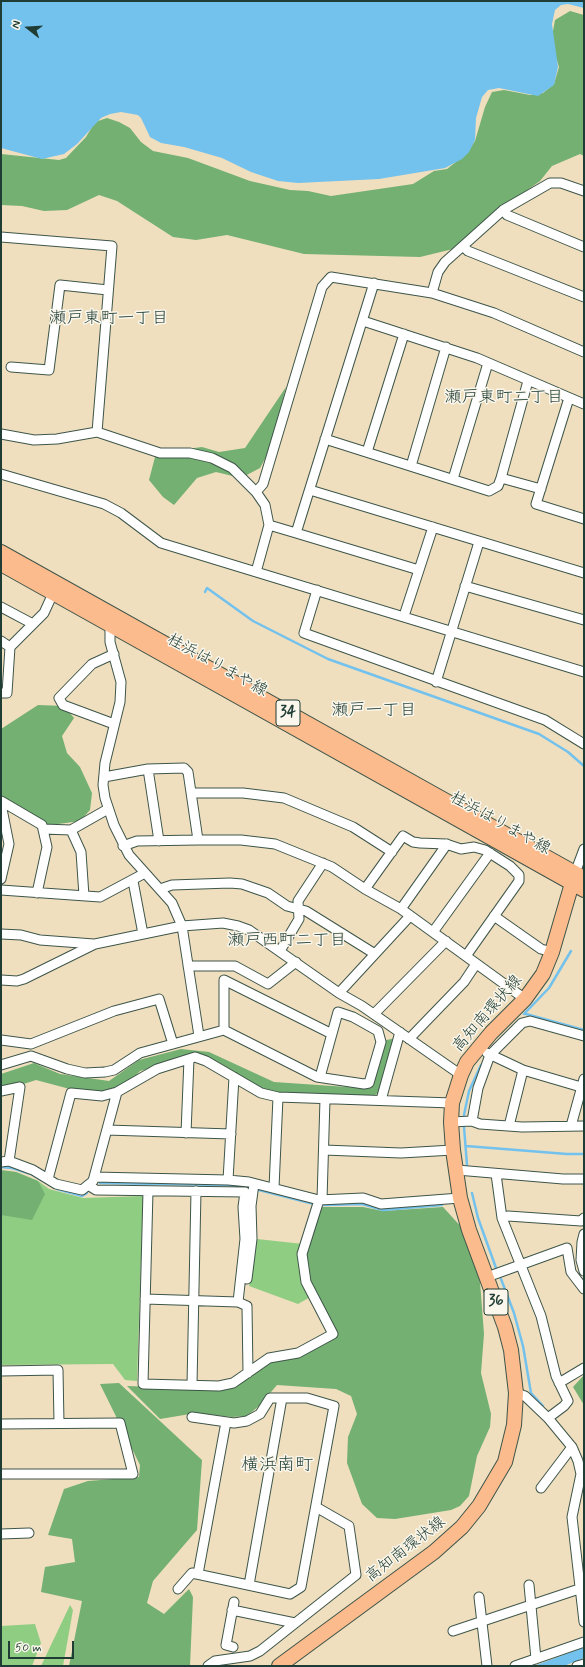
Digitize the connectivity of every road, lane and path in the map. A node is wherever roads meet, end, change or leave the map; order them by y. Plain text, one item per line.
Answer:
1 (584, 191) edge
2 (503, 210) junction
3 (1, 237) edge
4 (463, 246) junction
5 (584, 247) edge
6 (374, 283) junction
7 (108, 290) junction
8 (432, 293) junction
9 (584, 297) edge
10 (363, 321) junction
11 (404, 334) junction
12 (446, 347) junction
13 (584, 352) edge
14 (488, 363) junction
15 (11, 367) dead end
16 (528, 381) junction
17 (569, 398) junction
18 (584, 404) edge
19 (97, 432) junction
20 (1, 434) edge
21 (325, 439) junction
22 (368, 452) junction
23 (411, 466) junction
24 (1, 474) edge
25 (501, 478) junction
26 (453, 479) junction
27 (541, 489) junction
28 (310, 490) junction
29 (256, 492) junction
30 (584, 519) edge
31 (269, 525) junction
32 (432, 528) junction
33 (296, 533) junction
34 (479, 542) junction
35 (1, 552) edge
36 (1, 564) edge
37 (419, 570) junction
38 (256, 572) junction
39 (584, 573) edge
40 (466, 586) junction
41 (55, 589) junction
42 (317, 590) junction
43 (1, 606) edge
44 (404, 616) junction
45 (110, 619) junction
46 (584, 620) edge
47 (33, 624) junction
48 (452, 631) junction
49 (1, 641) edge
50 (10, 647) junction
51 (114, 654) junction
52 (584, 672) edge
53 (436, 682) junction
54 (1, 693) edge
55 (114, 724) junction
56 (584, 744) edge
57 (148, 769) junction
58 (104, 776) junction
59 (191, 793) junction
60 (1, 803) edge
61 (108, 809) junction
62 (43, 828) junction
63 (71, 830) junction
64 (198, 840) junction
65 (159, 841) junction
66 (447, 844) junction
67 (123, 846) junction
68 (584, 849) edge
69 (392, 852) junction
70 (490, 853) junction
71 (323, 863) junction
72 (144, 873) junction
73 (577, 878) edge
74 (1, 879) edge
75 (133, 881) junction
76 (160, 889) junction
77 (364, 889) junction
78 (1, 890) edge
79 (584, 890) edge
80 (37, 893) junction
81 (84, 896) junction
82 (298, 909) junction
83 (401, 909) junction
84 (410, 916) junction
85 (494, 916) junction
86 (182, 926) junction
87 (433, 932) junction
88 (1, 934) edge
89 (143, 934) junction
90 (446, 941) junction
91 (95, 944) junction
92 (280, 950) junction
93 (552, 952) junction
94 (375, 954) junction
95 (466, 956) junction
96 (296, 962) junction
97 (476, 964) junction
98 (188, 966) junction
99 (1, 980) edge
100 (339, 993) junction
101 (525, 999) junction
102 (374, 1014) junction
103 (224, 1030) junction
104 (400, 1032) junction
105 (332, 1034) junction
106 (199, 1036) junction
107 (584, 1036) edge
108 (409, 1039) junction
109 (1, 1040) edge
110 (31, 1044) junction
111 (173, 1044) junction
112 (479, 1046) junction
113 (490, 1055) junction
114 (31, 1056) junction
115 (189, 1059) junction
116 (1, 1065) edge
117 (524, 1070) junction
118 (461, 1075) junction
119 (234, 1077) junction
120 (320, 1077) junction
121 (583, 1083) edge
122 (1, 1091) edge
123 (117, 1092) junction
124 (278, 1097) junction
125 (325, 1099) junction
126 (381, 1100) junction
127 (452, 1103) junction
128 (472, 1121) junction
129 (451, 1122) junction
130 (509, 1126) junction
131 (571, 1126) junction
132 (584, 1126) edge
133 (107, 1130) junction
134 (186, 1133) junction
135 (231, 1134) junction
136 (324, 1150) junction
137 (453, 1150) junction
138 (5, 1161) edge
139 (457, 1170) junction
140 (496, 1174) junction
141 (48, 1179) junction
142 (584, 1179) edge
143 (228, 1180) junction
144 (91, 1181) junction
145 (254, 1184) junction
146 (274, 1188) junction
147 (148, 1191) junction
148 (196, 1191) junction
149 (460, 1198) junction
150 (321, 1200) junction
151 (502, 1218) junction
152 (584, 1218) edge
153 (584, 1234) edge
154 (582, 1260) edge
155 (520, 1264) junction
156 (584, 1271) edge
157 (487, 1277) junction
158 (247, 1279) dead end
159 (584, 1289) edge
160 (145, 1299) junction
161 (194, 1300) junction
162 (238, 1302) junction
163 (584, 1368) edge
164 (1, 1371) edge
165 (248, 1373) junction
166 (559, 1383) junction
167 (192, 1385) junction
168 (516, 1393) junction
169 (282, 1398) junction
170 (192, 1417) dead end
171 (548, 1418) junction
172 (226, 1422) junction
173 (59, 1423) junction
174 (1, 1424) edge
175 (572, 1447) junction
176 (1, 1474) edge
177 (541, 1488) dead end
178 (316, 1507) junction
179 (29, 1533) dead end
180 (1, 1534) edge
181 (198, 1574) junction
182 (249, 1585) junction
183 (529, 1585) dead end
184 (579, 1588) junction
185 (178, 1589) dead end
186 (479, 1597) dead end
187 (531, 1605) junction
188 (481, 1621) junction
189 (584, 1622) edge
190 (296, 1623) junction
191 (453, 1631) dead end
192 (584, 1642) edge
193 (233, 1647) dead end
194 (536, 1659) junction
195 (584, 1664) edge
196 (208, 1666) edge
197 (279, 1666) edge
198 (487, 1666) edge
199 (514, 1666) edge
200 (577, 1666) edge

1 - 2 street
2 - 4 street
2 - 5 street
3 - 7 street
4 - 8 street
4 - 9 street
6 - 8 street
6 - 10 street
6 - 29 street
7 - 15 street
7 - 19 street
8 - 13 street
10 - 11 street
10 - 21 street
11 - 12 street
11 - 22 street
12 - 14 street
12 - 23 street
14 - 16 street
14 - 26 street
16 - 17 street
16 - 25 street
17 - 18 street
17 - 27 street
19 - 20 street
19 - 29 street
21 - 22 street
21 - 28 street
22 - 23 street
23 - 26 street
24 - 38 street
25 - 26 street
25 - 27 street
27 - 30 street
28 - 32 street
28 - 33 street
29 - 31 street
31 - 33 street
31 - 38 street
32 - 34 street
32 - 37 street
33 - 37 street
34 - 39 street
34 - 40 street
35 - 41 main road, 桂浜はりまや線 / 34
36 - 41 main road, 桂浜はりまや線 / 34
37 - 44 street
38 - 42 street
40 - 46 street
40 - 48 street
41 - 45 main road, 桂浜はりまや線 / 34
41 - 47 street
42 - 44 street
42 - 53 street
43 - 47 street
44 - 48 street
45 - 51 street
45 - 73 main road, 桂浜はりまや線 / 34
47 - 50 street
48 - 52 street
48 - 53 street
49 - 50 street
50 - 54 street
51 - 55 street
51 - 55 street
53 - 56 street
55 - 58 street
57 - 58 street
57 - 59 street
57 - 65 street
58 - 61 street
59 - 64 street
59 - 69 street
60 - 62 street
60 - 74 street
61 - 63 street
61 - 67 street
62 - 63 street
62 - 80 street
63 - 81 street
64 - 65 street
64 - 71 street
65 - 67 street
66 - 69 street
66 - 70 street
66 - 83 street
67 - 72 street
68 - 73 street
69 - 77 street
70 - 85 street
70 - 87 street
71 - 77 street
71 - 82 street
72 - 75 street
72 - 76 street
73 - 79 main road, 桂浜はりまや線 / 34
73 - 93 main road, 高知南環状線 / 36
75 - 81 street
75 - 89 street
76 - 82 street
76 - 86 street
77 - 83 street
78 - 80 street
80 - 81 street
82 - 92 street
82 - 94 street
83 - 84 street
84 - 87 street
84 - 94 street
85 - 93 street
85 - 95 street
86 - 89 street
86 - 92 street
86 - 98 street
87 - 90 street
88 - 91 street
89 - 91 street
90 - 95 street
90 - 102 street
91 - 99 street
92 - 96 street
93 - 101 main road, 高知南環状線 / 36
94 - 100 street
95 - 97 street
96 - 98 street
96 - 100 street
97 - 101 street
97 - 108 street
98 - 106 street
100 - 102 street
101 - 112 main road, 高知南環状線 / 36
102 - 104 street
103 - 105 street
103 - 106 street
103 - 120 street
104 - 108 street
104 - 126 street
105 - 120 street
105 - 120 street
106 - 111 street
107 - 113 street
108 - 118 street
109 - 110 street
110 - 111 street
110 - 114 street
111 - 114 street
112 - 113 street
112 - 118 main road, 高知南環状線 / 36
113 - 117 street
113 - 128 street
114 - 116 street
115 - 119 street
115 - 123 street
115 - 134 street
117 - 121 street
117 - 130 street
118 - 127 main road, 高知南環状線 / 36
119 - 124 street
119 - 135 street
121 - 131 street
122 - 138 street
123 - 133 street
123 - 141 street
124 - 125 street
124 - 146 street
125 - 126 street
125 - 136 street
126 - 127 street
127 - 129 main road, 高知南環状線 / 36
128 - 129 street
128 - 130 street
129 - 137 main road, 高知南環状線 / 36
130 - 131 street
131 - 132 street
133 - 134 street
133 - 144 street
134 - 135 street
135 - 143 street
136 - 137 street
136 - 150 street
137 - 139 main road, 高知南環状線 / 36
138 - 141 street
139 - 140 street
139 - 149 main road, 高知南環状線 / 36
140 - 142 street
140 - 151 street
141 - 144 street
143 - 144 street
143 - 145 street
144 - 147 street
145 - 146 street
145 - 158 street
146 - 150 street
147 - 148 street
147 - 160 street
148 - 161 street
148 - 162 street
149 - 150 street
149 - 157 main road, 高知南環状線 / 36
150 - 165 street
151 - 152 street
151 - 155 street
153 - 154 street
154 - 156 street
155 - 157 street
155 - 159 street
155 - 166 street
157 - 168 main road, 高知南環状線 / 36
160 - 161 street
160 - 167 street
161 - 162 street
161 - 167 street
162 - 165 street
163 - 166 street
164 - 173 street
165 - 167 street
166 - 171 street
168 - 171 street
168 - 197 main road, 高知南環状線 / 36
169 - 172 street
169 - 178 street
169 - 182 street
170 - 172 street
171 - 175 street
172 - 181 street
173 - 174 street
173 - 176 street
175 - 177 street
175 - 184 street
178 - 182 street
178 - 190 street
179 - 180 street
181 - 182 street
181 - 185 street
183 - 187 street
184 - 187 street
184 - 189 street
186 - 188 street
187 - 188 street
187 - 194 street
188 - 191 street
188 - 198 street
190 - 193 street
190 - 196 street
192 - 194 street
194 - 199 street
195 - 200 street

